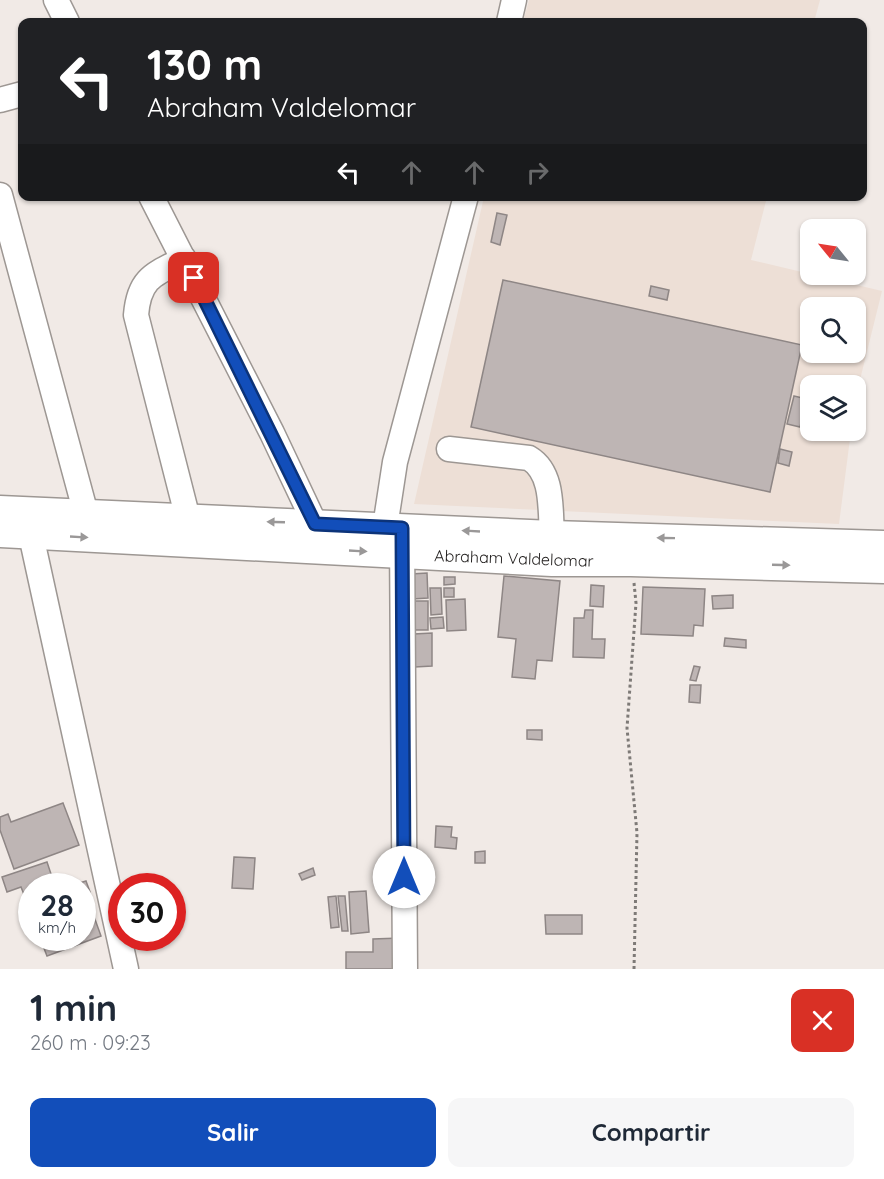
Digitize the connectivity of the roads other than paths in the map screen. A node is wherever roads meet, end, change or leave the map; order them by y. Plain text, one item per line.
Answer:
1 (56, 0) edge
2 (514, 0) edge
3 (65, 18) edge
4 (510, 18) edge
5 (18, 95) edge
6 (0, 100) edge
7 (0, 195) edge
8 (154, 201) edge
9 (465, 201) edge
10 (184, 259) junction
11 (449, 449) dead end
12 (86, 514) junction
13 (19, 519) edge
14 (188, 519) junction
15 (315, 524) junction
16 (0, 532) edge
17 (396, 536) junction
18 (884, 546) edge
19 (552, 549) junction
20 (884, 568) edge
21 (126, 969) edge
22 (405, 969) edge

1 - 3 street
2 - 4 street
5 - 6 street
7 - 12 street
8 - 10 street
9 - 17 street
10 - 14 street
10 - 15 street
11 - 19 street
12 - 13 main road, Abraham Valdelomar
12 - 14 main road, Abraham Valdelomar
13 - 16 main road, Abraham Valdelomar
13 -> 17 main road, Abraham Valdelomar
13 - 21 street
15 -> 14 main road, Abraham Valdelomar
15 - 17 main road, Abraham Valdelomar
17 - 19 main road, Abraham Valdelomar
17 - 22 street
18 -> 19 main road, Abraham Valdelomar
19 -> 20 main road, Abraham Valdelomar

